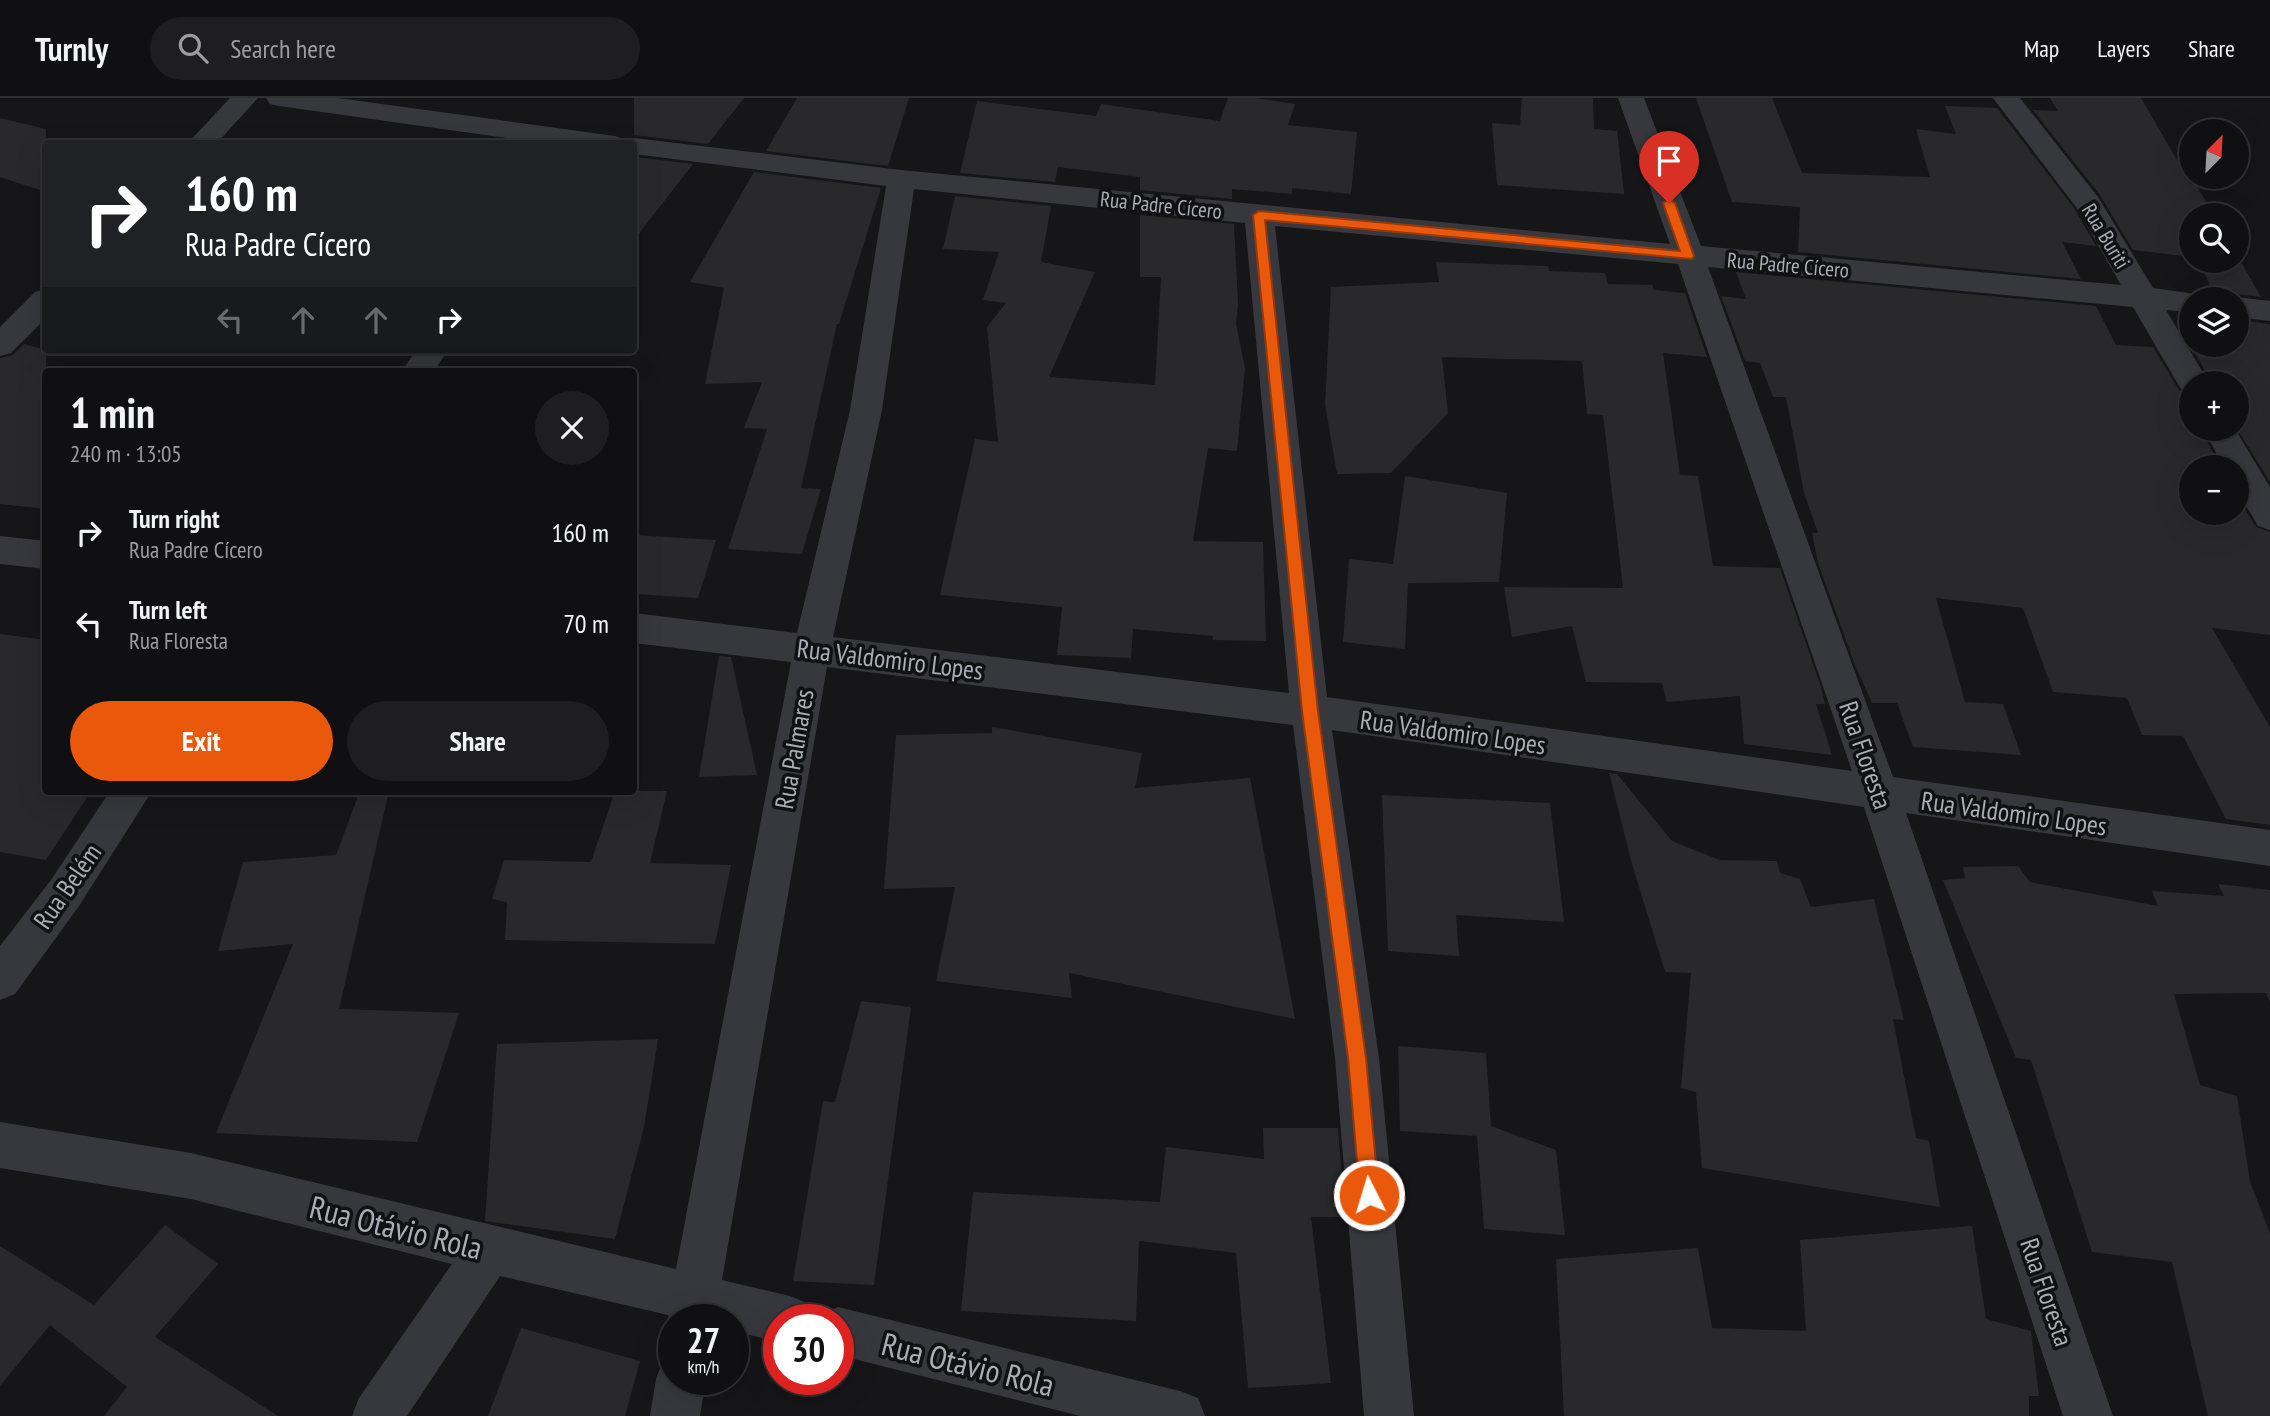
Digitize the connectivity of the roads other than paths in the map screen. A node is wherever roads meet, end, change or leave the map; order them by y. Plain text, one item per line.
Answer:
1 (245, 98) edge
2 (279, 98) edge
3 (1631, 98) edge
4 (2006, 98) edge
5 (204, 140) edge
6 (580, 140) edge
7 (637, 146) edge
8 (901, 179) junction
9 (1259, 215) junction
10 (1688, 256) junction
11 (2143, 297) junction
12 (2179, 301) edge
13 (42, 303) edge
14 (2249, 309) edge
15 (2270, 311) edge
16 (0, 345) edge
17 (2186, 371) edge
18 (2226, 441) edge
19 (2270, 517) edge
20 (0, 550) edge
21 (42, 555) edge
22 (637, 628) edge
23 (812, 649) junction
24 (1310, 711) junction
25 (1880, 794) junction
26 (129, 795) edge
27 (2270, 848) edge
28 (0, 980) edge
29 (0, 1145) edge
30 (491, 1250) junction
31 (679, 1304) edge
32 (694, 1304) edge
33 (854, 1335) edge
34 (678, 1395) edge
35 (377, 1416) edge
36 (675, 1416) edge
37 (1180, 1416) edge
38 (1389, 1416) edge
39 (2088, 1416) edge

1 - 5 street
2 - 6 street
3 - 10 street, Rua Floresta
4 - 11 street, Rua Buriti
7 - 8 street, Rua Padre Cícero
8 - 9 street, Rua Padre Cícero
8 - 23 street, Rua Palmares
9 - 10 street, Rua Padre Cícero
9 - 24 street
10 - 11 street, Rua Padre Cícero
10 - 25 street, Rua Floresta
11 - 12 street, Rua Padre Cícero
11 - 17 street, Rua Buriti
13 - 16 street
14 - 15 street
18 - 19 street
20 - 21 street
22 - 23 street, Rua Valdomiro Lopes
23 - 24 street, Rua Valdomiro Lopes
23 - 32 street, Rua Palmares
24 - 25 street, Rua Valdomiro Lopes
24 - 38 street
25 - 27 street, Rua Valdomiro Lopes
25 - 39 street, Rua Floresta
26 - 28 street, Rua Belém
29 - 30 street, Rua Otávio Rola
30 - 31 street, Rua Otávio Rola
30 - 35 street
33 - 37 street, Rua Otávio Rola
34 - 36 street

